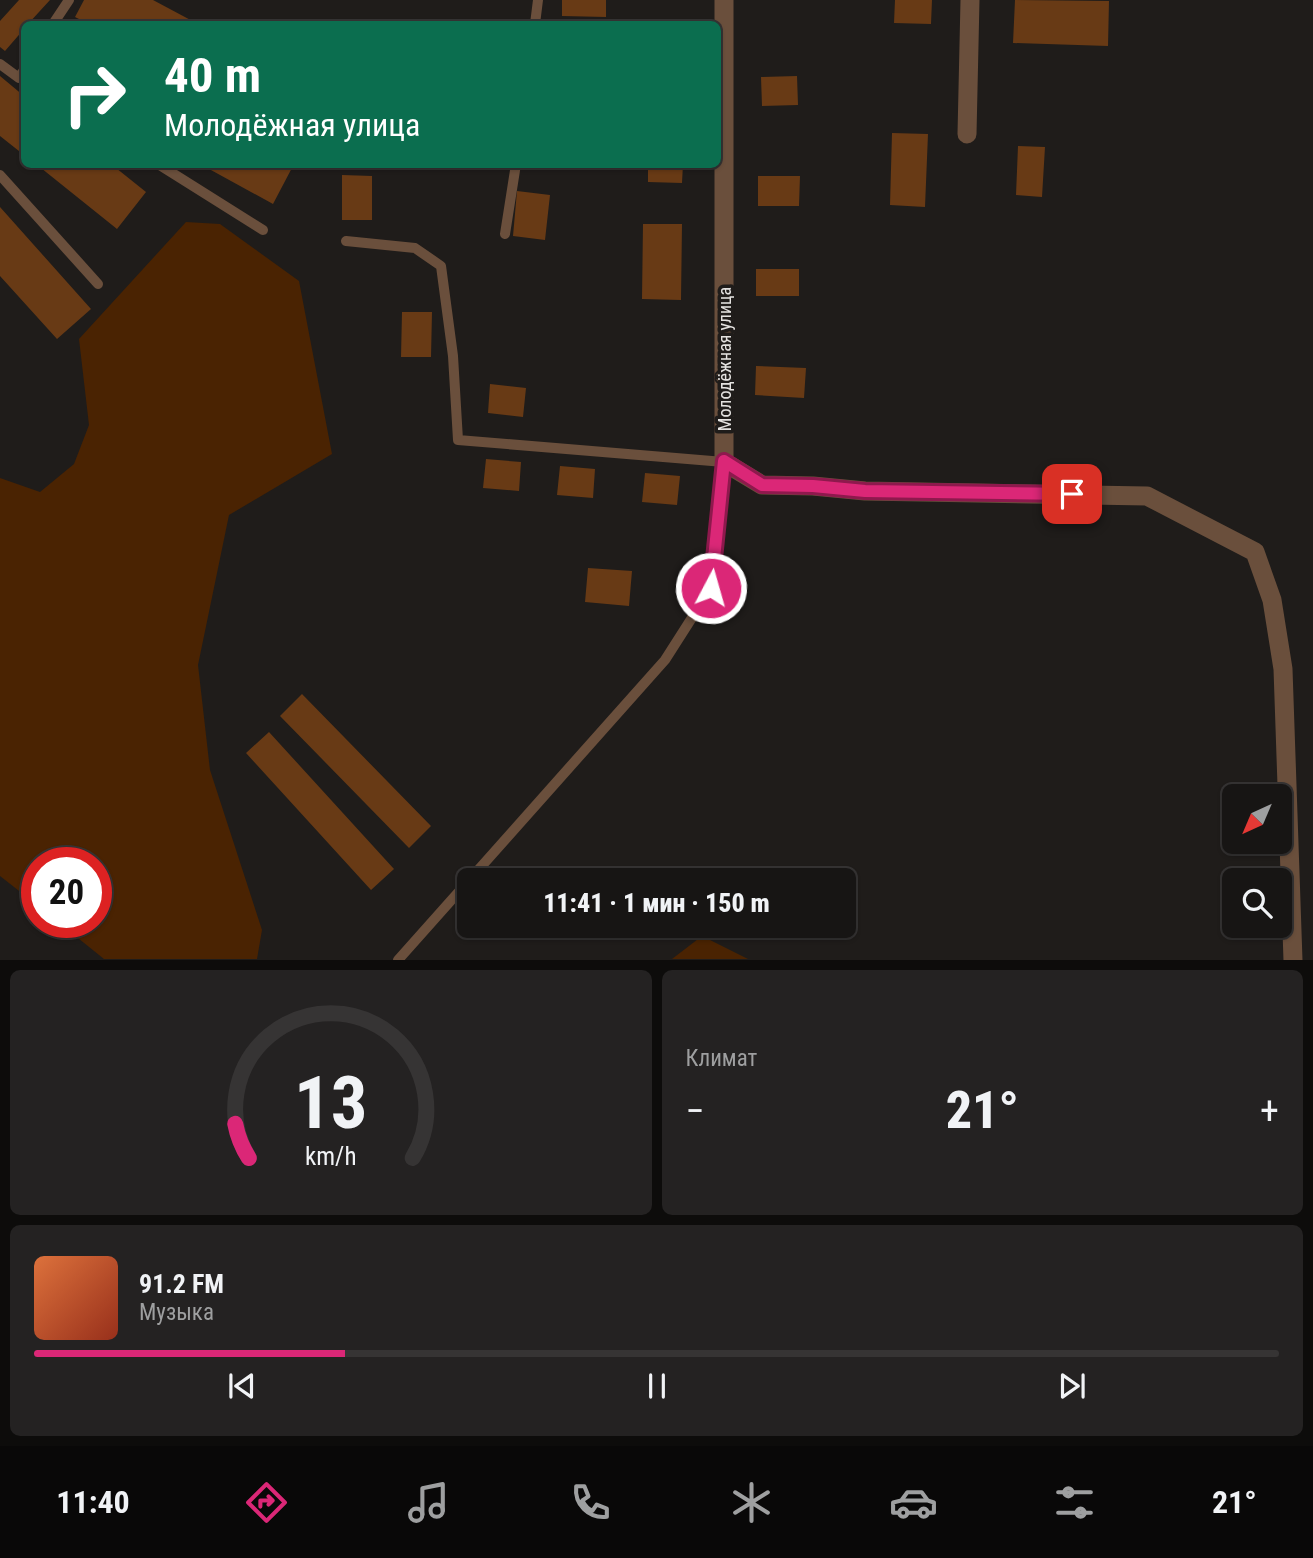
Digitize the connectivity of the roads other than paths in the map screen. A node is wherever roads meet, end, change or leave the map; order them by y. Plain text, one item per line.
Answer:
1 (69, 0) edge
2 (538, 0) edge
3 (724, 0) edge
4 (971, 0) edge
5 (55, 21) edge
6 (535, 21) edge
7 (0, 64) edge
8 (21, 75) edge
9 (967, 134) dead end
10 (164, 168) edge
11 (515, 168) edge
12 (0, 175) edge
13 (263, 230) dead end
14 (505, 234) dead end
15 (346, 240) dead end
16 (98, 284) dead end
17 (724, 461) junction
18 (398, 960) edge
19 (1293, 960) edge

1 - 5 lane
2 - 6 lane
3 - 17 street, Молодёжная улица
4 - 9 street
7 - 8 lane
10 - 13 lane
11 - 14 lane
12 - 16 lane
15 - 17 lane
17 - 18 lane
17 - 19 street

